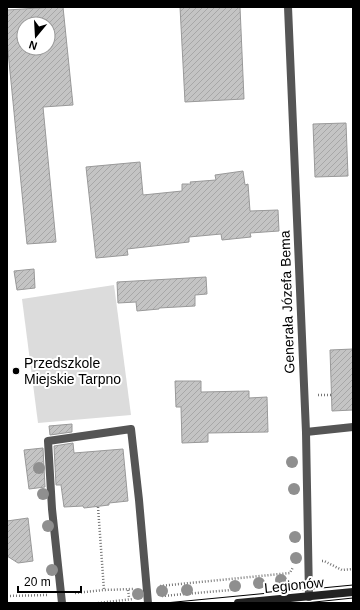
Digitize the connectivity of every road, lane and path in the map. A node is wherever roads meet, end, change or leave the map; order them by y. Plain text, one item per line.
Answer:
1 (288, 7) edge
2 (316, 395) dead end
3 (332, 395) dead end
4 (353, 427) edge
5 (306, 432) junction
6 (98, 506) dead end
7 (319, 562) dead end
8 (353, 569) edge
9 (104, 590) dead end
10 (128, 590) dead end
11 (236, 590) dead end
12 (353, 592) edge
13 (309, 597) junction
14 (129, 598) dead end
15 (147, 600) edge
16 (62, 603) edge
17 (98, 603) edge
18 (238, 603) edge

1 - 5 street, Generała Józefa Bema
2 - 3 path
4 - 5 street
5 - 13 street, Generała Józefa Bema
6 - 9 path
7 - 8 path
10 - 14 path
11 - 15 path
12 - 13 street, Legionów
13 - 18 street, Legionów
15 - 16 street
15 - 17 path

